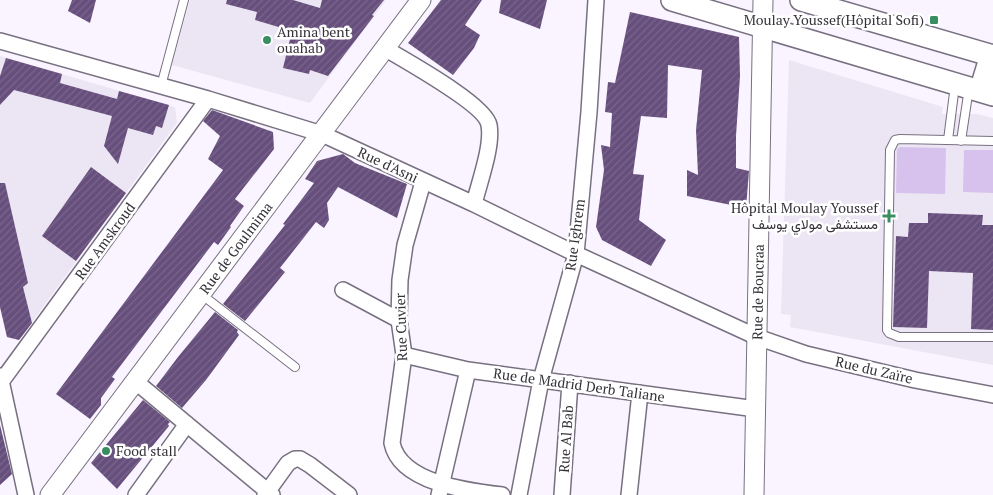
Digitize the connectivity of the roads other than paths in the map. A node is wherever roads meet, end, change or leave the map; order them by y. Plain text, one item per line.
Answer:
1 (184, 0) edge
2 (421, 0) edge
3 (596, 0) edge
4 (672, 0) edge
5 (764, 0) edge
6 (801, 0) edge
7 (763, 26) junction
8 (0, 41) edge
9 (386, 49) junction
10 (992, 56) edge
11 (161, 86) junction
12 (974, 89) edge
13 (208, 99) junction
14 (322, 134) junction
15 (948, 140) junction
16 (961, 140) junction
17 (993, 142) edge
18 (423, 182) junction
19 (474, 204) junction
20 (576, 254) junction
21 (343, 290) dead end
22 (201, 294) junction
23 (399, 320) junction
24 (757, 337) junction
25 (993, 337) edge
26 (404, 355) junction
27 (295, 367) dead end
28 (468, 370) junction
29 (1, 379) edge
30 (541, 380) junction
31 (135, 381) junction
32 (570, 383) junction
33 (640, 393) junction
34 (993, 395) edge
35 (756, 409) junction
36 (187, 424) junction
37 (441, 490) edge
38 (342, 493) edge
39 (268, 494) edge
40 (26, 495) edge
41 (50, 495) edge
42 (136, 495) edge
43 (502, 495) edge
44 (519, 495) edge
45 (562, 495) edge
46 (629, 495) edge
47 (754, 495) edge

1 - 11 lane
2 - 9 street, Rue de Goulmima
3 - 20 street, Rue Ighrem
4 - 7 main road
5 - 7 street, Rue de Boucraa
6 - 10 main road
7 - 12 main road
7 - 24 street, Rue de Boucraa
8 - 11 street, Rue d'Asni
9 - 14 street, Rue de Goulmima
9 - 19 street
10 - 12 main road
11 - 13 street, Rue d'Asni
12 - 15 lane
12 - 16 lane
13 - 14 street, Rue d'Asni
13 - 29 street, Rue Amskroud
14 - 18 street, Rue d'Asni
14 - 22 street, Rue de Goulmima
15 - 16 lane
15 - 25 lane
16 - 17 lane
18 - 19 street, Rue d'Asni
18 - 23 street, Rue Cuvier
19 - 20 street, Rue d'Asni
20 - 24 street, Rue d'Asni
20 - 30 street, Rue Ighrem
21 - 23 street
22 - 27 lane
22 - 31 street, Rue de Goulmima
23 - 26 street, Rue Cuvier
24 - 34 street, Rue du Zaïre
24 - 35 street, Rue de Boucraa
26 - 28 street, Rue de Madrid Derb Taliane
26 - 37 street, Rue Cuvier
28 - 30 street, Rue de Madrid Derb Taliane
28 - 37 street
29 - 40 street
30 - 32 street, Rue de Madrid Derb Taliane
30 - 44 street, Rue Ighrem
31 - 36 street
31 - 41 street, Rue de Goulmima
32 - 33 street, Rue de Madrid Derb Taliane
32 - 45 street, Rue Al Bab
33 - 35 street, Rue de Madrid Derb Taliane
33 - 46 street
35 - 47 street, Rue de Boucraa
36 - 39 street
36 - 42 street
37 - 43 street
38 - 39 street

